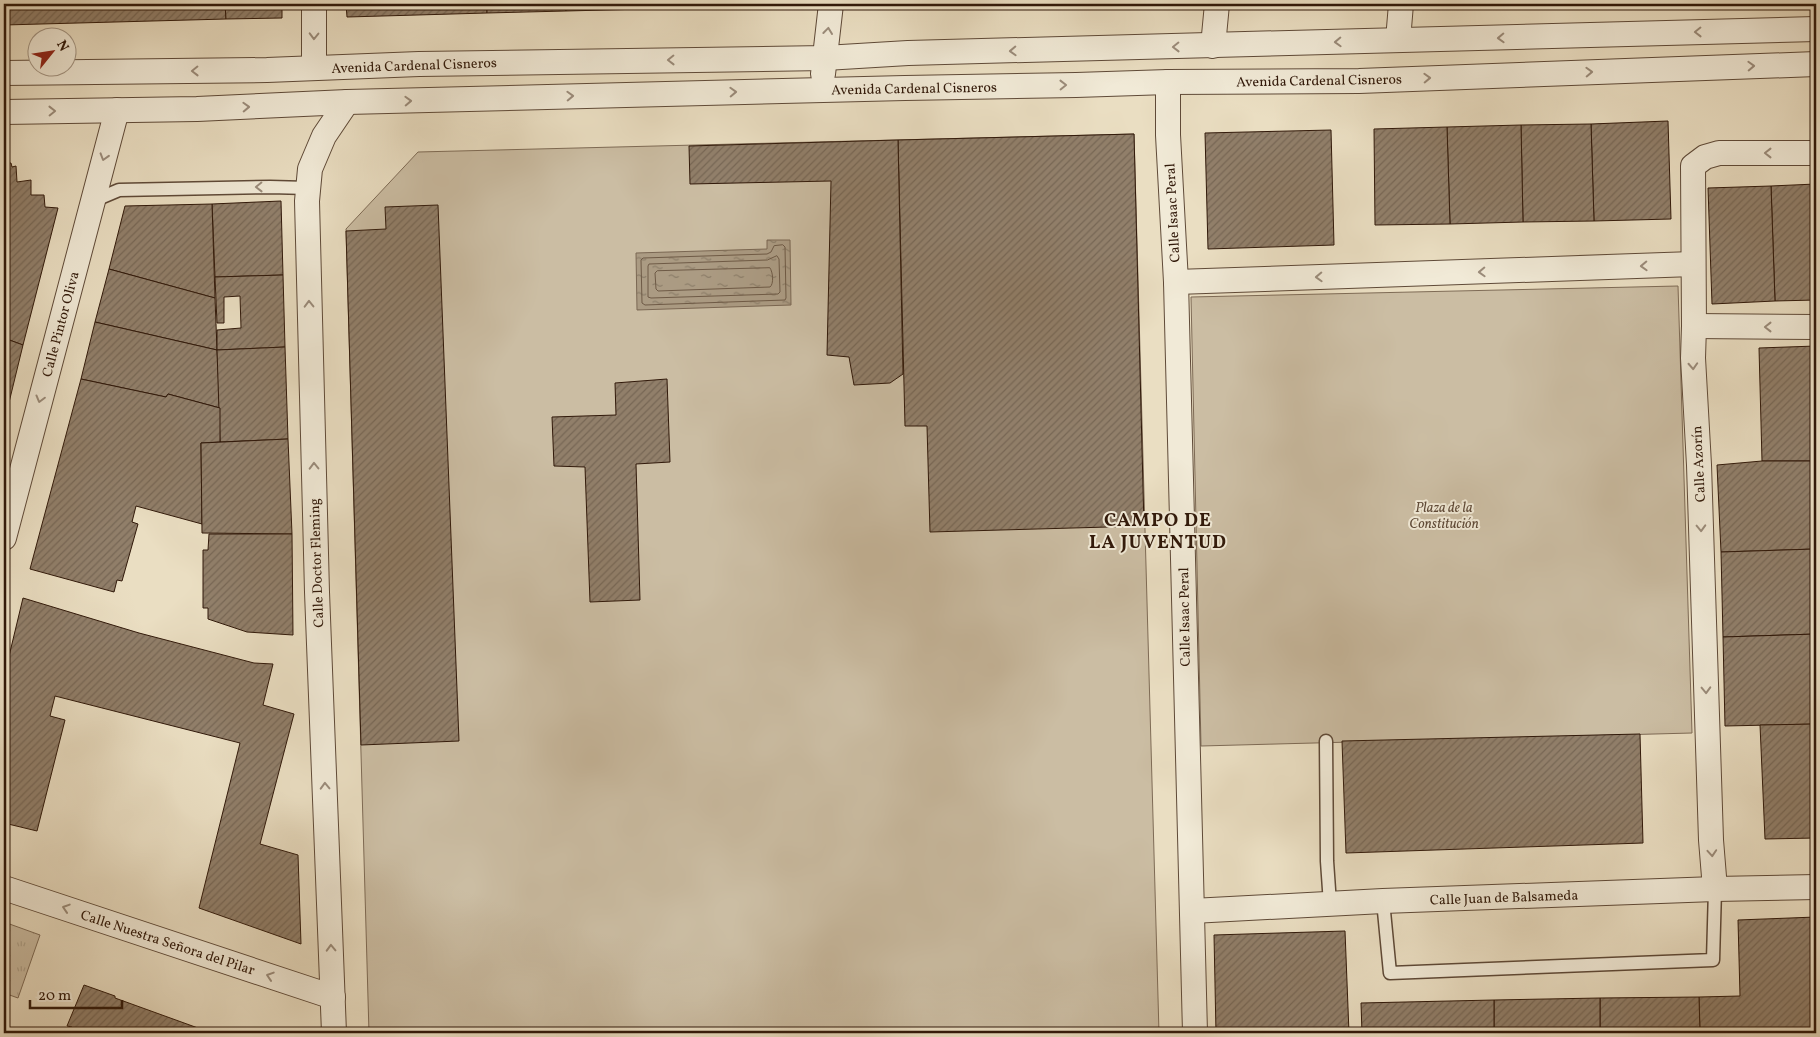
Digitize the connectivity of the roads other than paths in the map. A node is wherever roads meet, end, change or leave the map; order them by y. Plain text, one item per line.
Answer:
1 (314, 4) edge
2 (831, 4) edge
3 (1217, 4) edge
4 (1401, 4) edge
5 (1816, 29) edge
6 (1398, 40) junction
7 (1213, 46) junction
8 (825, 58) junction
9 (1816, 64) edge
10 (314, 68) junction
11 (4, 73) edge
12 (1168, 82) junction
13 (822, 90) junction
14 (348, 102) junction
15 (117, 110) junction
16 (4, 112) edge
17 (1816, 153) edge
18 (308, 188) junction
19 (92, 201) junction
20 (1693, 264) junction
21 (1176, 282) junction
22 (1694, 326) junction
23 (1816, 327) edge
24 (4, 538) edge
25 (1326, 742) dead end
26 (1816, 887) edge
27 (4, 888) edge
28 (1715, 889) junction
29 (1383, 901) junction
30 (1330, 904) junction
31 (1192, 911) junction
32 (333, 997) junction
33 (334, 1033) edge
34 (1195, 1033) edge

1 -> 10 street
8 -> 2 street
3 - 7 street
4 - 6 street
5 -> 6 street, Avenida Cardenal Cisneros
6 -> 7 street, Avenida Cardenal Cisneros
7 -> 8 street, Avenida Cardenal Cisneros
8 -> 10 street, Avenida Cardenal Cisneros
8 - 13 street, Avenida Cardenal Cisneros
12 -> 9 street, Avenida Cardenal Cisneros
10 -> 11 street, Avenida Cardenal Cisneros
13 -> 12 street, Avenida Cardenal Cisneros
12 - 21 street, Calle Isaac Peral
14 -> 13 street, Avenida Cardenal Cisneros
15 -> 14 street, Avenida Cardenal Cisneros
14 - 18 street, Calle Doctor Fleming
16 -> 15 street, Avenida Cardenal Cisneros
15 -> 19 street, Calle Pintor Oliva
17 -> 20 street, Calle Azorín
18 -> 19 lane
32 -> 18 street, Calle Doctor Fleming
19 -> 24 street, Calle Pintor Oliva
20 -> 21 street
20 - 22 street, Calle Azorín
21 - 31 street, Calle Isaac Peral
23 -> 22 street
22 -> 28 street, Calle Azorín
25 - 30 lane
26 - 28 street, Calle Juan de Balsameda
32 -> 27 street, Calle Nuestra Señora del Pilar
28 - 29 street, Calle Juan de Balsameda
28 - 29 lane
29 - 30 street, Calle Juan de Balsameda
30 - 31 street, Calle Juan de Balsameda
31 - 34 street, Calle Isaac Peral
32 - 33 street, Calle Doctor Fleming

